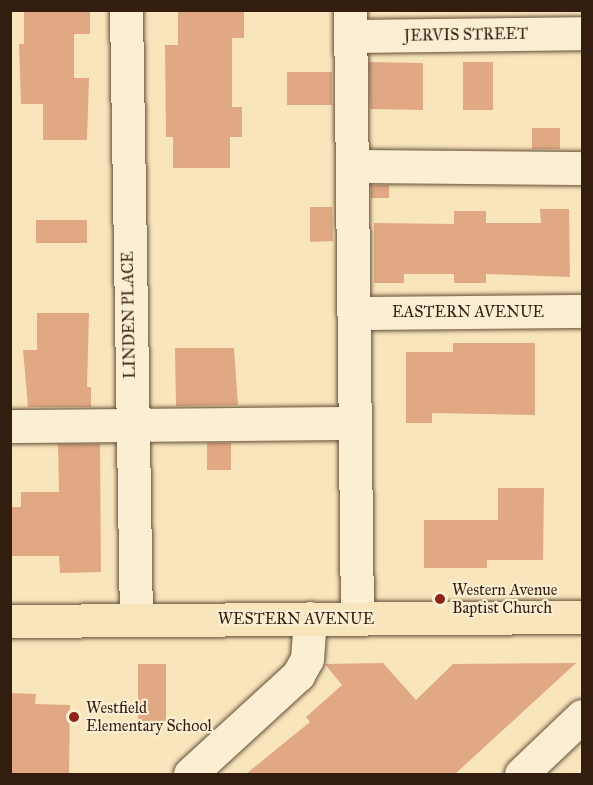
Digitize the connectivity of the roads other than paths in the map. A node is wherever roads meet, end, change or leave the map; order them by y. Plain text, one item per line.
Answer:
1 (126, 10) edge
2 (350, 23) edge
3 (582, 33) edge
4 (352, 166) junction
5 (582, 168) edge
6 (582, 311) edge
7 (354, 313) junction
8 (355, 423) junction
9 (131, 425) junction
10 (10, 426) edge
11 (582, 617) edge
12 (310, 618) junction
13 (357, 618) junction
14 (136, 620) junction
15 (10, 621) edge
16 (582, 716) edge
17 (190, 774) edge
18 (521, 774) edge

1 - 9 street, LINDEN PLACE
2 - 3 street, JERVIS STREET
2 - 4 street
4 - 5 street
4 - 7 street
6 - 7 street, EASTERN AVENUE
7 - 8 street
8 - 9 street
8 - 13 street
9 - 10 street
9 - 14 street, LINDEN PLACE
11 - 13 main road, WESTERN AVENUE
12 - 13 main road, WESTERN AVENUE
12 - 14 main road, WESTERN AVENUE
12 - 17 street
14 - 15 main road, WESTERN AVENUE
16 - 18 street

